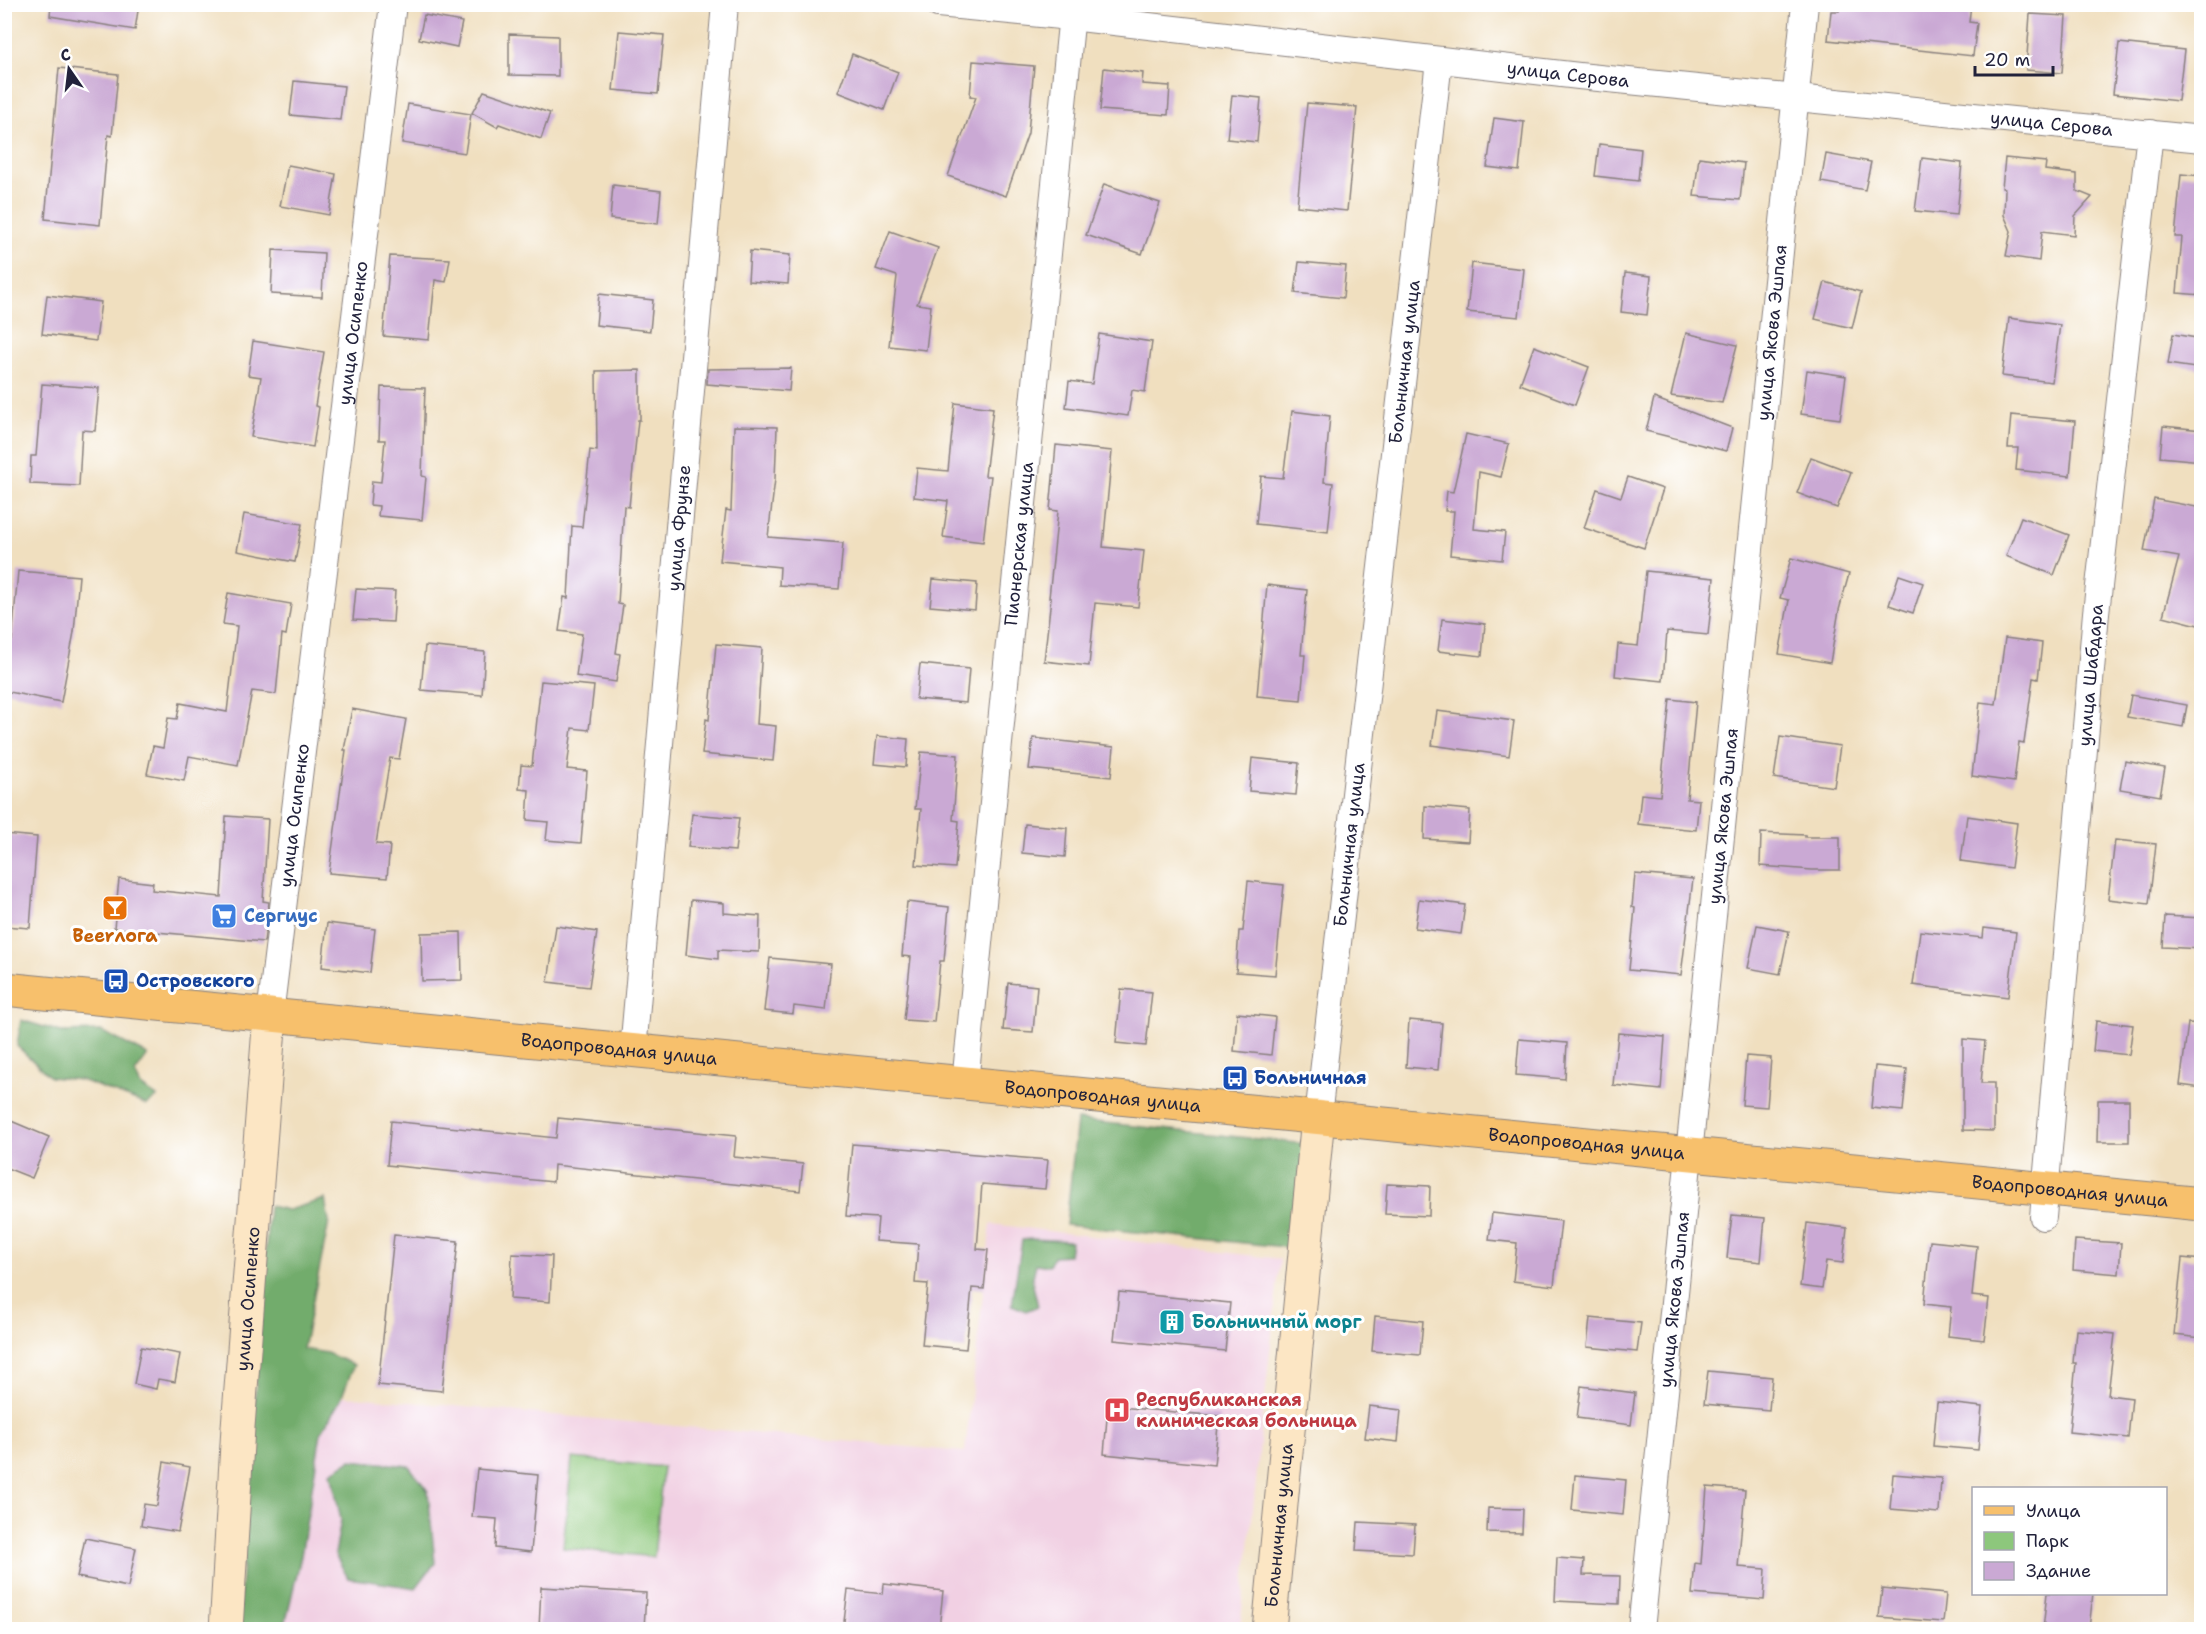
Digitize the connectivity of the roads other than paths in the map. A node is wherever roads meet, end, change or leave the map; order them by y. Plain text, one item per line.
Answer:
1 (393, 4) edge
2 (724, 4) edge
3 (938, 4) edge
4 (1805, 4) edge
5 (1072, 11) edge
6 (1439, 61) junction
7 (1796, 99) junction
8 (2150, 134) junction
9 (2202, 139) edge
10 (4, 990) edge
11 (270, 1016) junction
12 (633, 1051) junction
13 (965, 1083) junction
14 (1318, 1118) junction
15 (1690, 1154) junction
16 (2045, 1203) junction
17 (2202, 1204) edge
18 (226, 1629) edge
19 (1269, 1629) edge
20 (1641, 1629) edge

1 - 11 street, улица Осипенко
2 - 12 street, улица Фрунзе
3 - 5 street, улица Серова
4 - 7 street, улица Якова Эшпая
5 - 6 street, улица Серова
5 - 13 street, Пионерская улица
6 - 7 street, улица Серова
6 - 14 street, Больничная улица
7 - 8 street, улица Серова
7 - 15 street, улица Якова Эшпая
8 - 9 street, улица Серова
8 - 16 street, улица Шабдара
10 - 11 main road, Водопроводная улица
11 - 12 main road, Водопроводная улица
11 - 18 street, улица Осипенко
12 - 13 main road, Водопроводная улица
13 - 14 main road, Водопроводная улица
14 - 15 main road, Водопроводная улица
14 - 19 street, Больничная улица
15 - 16 main road, Водопроводная улица
15 - 20 street, улица Якова Эшпая
16 - 17 main road, Водопроводная улица

